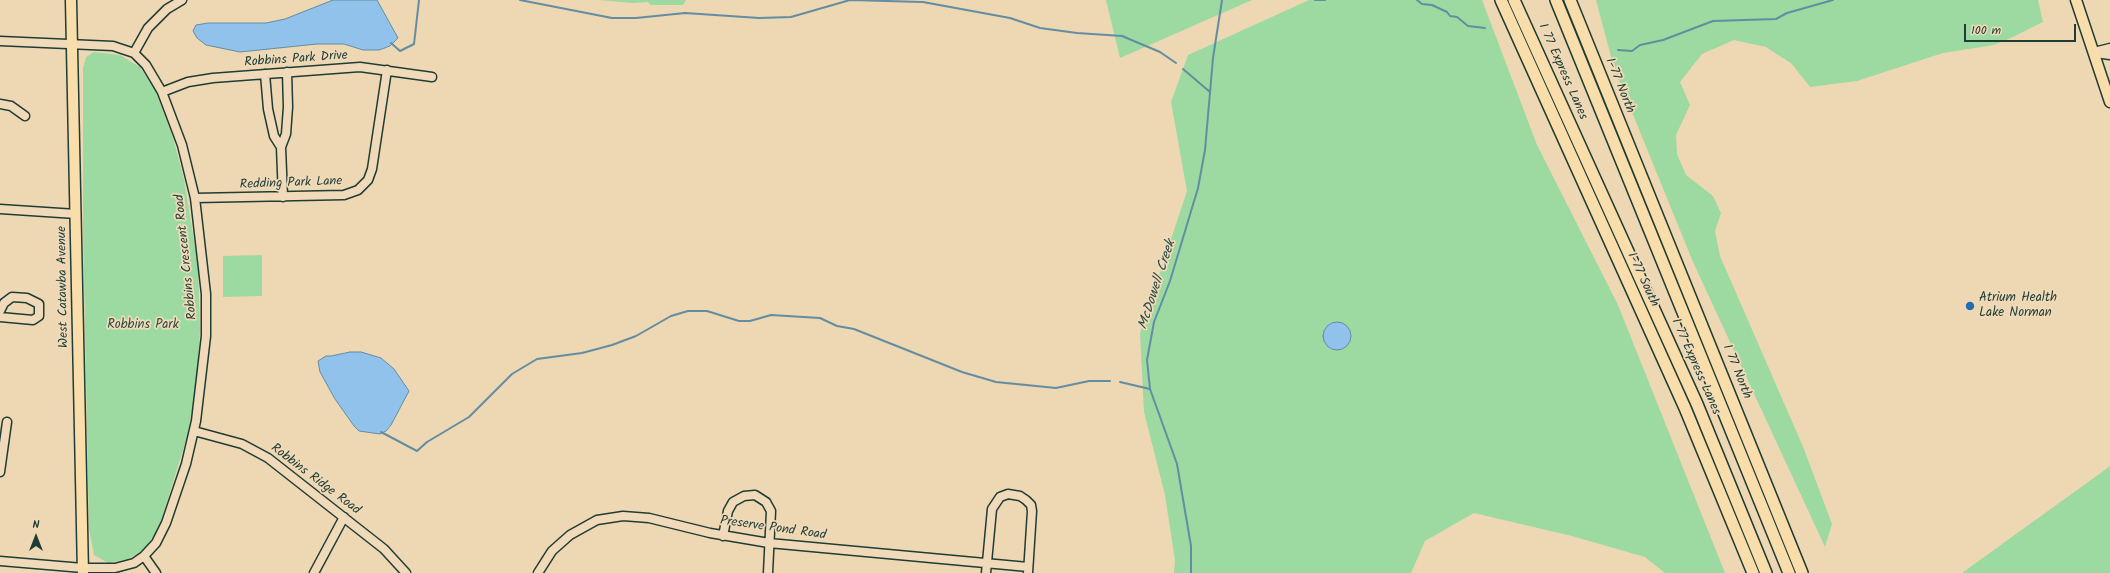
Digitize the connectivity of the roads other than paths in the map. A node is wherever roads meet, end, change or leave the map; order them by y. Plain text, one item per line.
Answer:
1 (71, 0) edge
2 (182, 0) edge
3 (1501, 0) edge
4 (1514, 0) edge
5 (1556, 0) edge
6 (1570, 0) edge
7 (2076, 0) edge
8 (0, 40) edge
9 (72, 44) junction
10 (2110, 48) edge
11 (2094, 52) junction
12 (134, 54) junction
13 (2110, 56) edge
14 (387, 70) junction
15 (287, 72) junction
16 (265, 74) junction
17 (432, 77) dead end
18 (162, 92) junction
19 (2110, 102) edge
20 (0, 104) edge
21 (1602, 111) junction
22 (25, 116) dead end
23 (281, 147) junction
24 (1643, 182) junction
25 (283, 197) junction
26 (195, 198) junction
27 (0, 209) edge
28 (76, 214) junction
29 (0, 311) edge
30 (0, 317) edge
31 (7, 422) dead end
32 (194, 431) junction
33 (0, 472) edge
34 (344, 517) junction
35 (723, 536) junction
36 (769, 543) junction
37 (144, 556) junction
38 (0, 562) edge
39 (987, 563) junction
40 (1028, 570) edge
41 (83, 571) edge
42 (156, 573) edge
43 (314, 573) edge
44 (406, 573) edge
45 (538, 573) edge
46 (768, 573) edge
47 (986, 573) edge
48 (1753, 573) edge
49 (1765, 573) edge
50 (1789, 573) edge
51 (1802, 573) edge

1 - 9 main road, West Catawba Avenue
2 - 12 street
3 - 48 highway, I-77 South
4 - 49 highway, I 77 Express Lanes
5 - 21 highway, I 77 Express Lanes
6 - 24 highway, I-77 North
7 - 11 main road
8 - 9 street, Robbins Crescent Road
9 - 12 street, Robbins Crescent Road
9 - 28 main road, West Catawba Avenue
10 - 11 street
11 - 13 street
11 - 19 main road
12 - 18 street, Robbins Crescent Road
14 - 15 street, Robbins Park Drive
14 - 17 street, Robbins Park Drive
14 - 25 street, Redding Park Lane
15 - 16 street, Robbins Park Drive
15 - 23 street
16 - 18 street, Robbins Park Drive
16 - 23 street
18 - 26 street, Robbins Crescent Road
20 - 22 street
21 - 24 highway
21 - 50 highway, I 77 Express Lanes
23 - 25 street
24 - 51 highway, I 77 North
25 - 26 street, Redding Park Lane
26 - 32 street, Robbins Crescent Road
27 - 28 street
28 - 41 main road, West Catawba Avenue
29 - 30 street
31 - 33 street
32 - 34 street, Robbins Ridge Road
32 - 37 street, Robbins Crescent Road
34 - 43 street
34 - 44 street, Robbins Ridge Road
35 - 36 street, Preserve Pond Road
35 - 36 street
35 - 45 street, Preserve Pond Road
36 - 39 street, Preserve Pond Road
36 - 46 street
37 - 41 street, Robbins Crescent Road
37 - 42 street
38 - 41 street, Robbins Crescent Road
39 - 40 street, Preserve Pond Road
39 - 40 street
39 - 47 street

